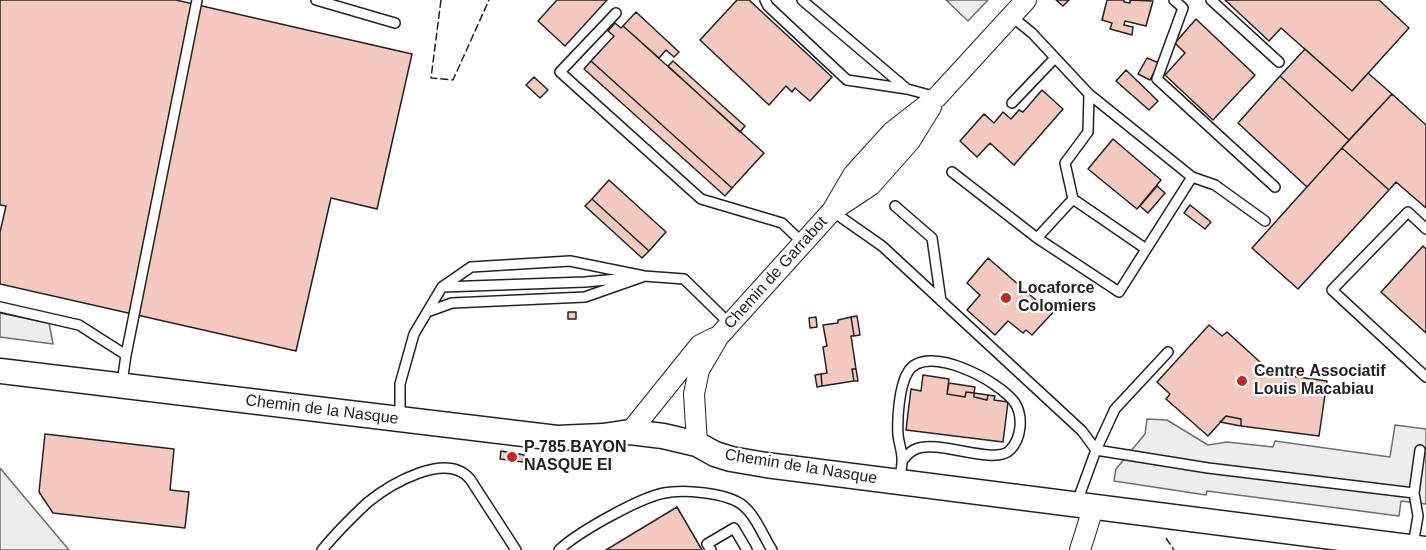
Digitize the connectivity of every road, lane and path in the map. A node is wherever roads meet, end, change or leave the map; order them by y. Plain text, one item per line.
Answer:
1 (196, 0) edge
2 (316, 0) edge
3 (765, 0) edge
4 (802, 0) edge
5 (1026, 0) edge
6 (1174, 0) edge
7 (1211, 0) edge
8 (616, 13) dead end
9 (1011, 16) junction
10 (395, 23) dead end
11 (1055, 58) junction
12 (1279, 62) dead end
13 (907, 89) junction
14 (1089, 94) junction
15 (937, 97) junction
16 (1012, 103) dead end
17 (952, 172) dead end
18 (1192, 177) junction
19 (1275, 187) dead end
20 (1073, 199) junction
21 (895, 206) dead end
22 (832, 211) junction
23 (1265, 222) dead end
24 (1426, 229) edge
25 (1037, 237) junction
26 (803, 243) junction
27 (1146, 249) junction
28 (644, 276) junction
29 (442, 287) junction
30 (941, 301) junction
31 (0, 308) edge
32 (427, 312) junction
33 (724, 330) junction
34 (1168, 352) dead end
35 (126, 355) junction
36 (0, 371) edge
37 (1426, 377) edge
38 (122, 386) junction
39 (400, 419) junction
40 (630, 432) junction
41 (697, 444) junction
42 (1096, 450) junction
43 (1420, 450) dead end
44 (900, 471) junction
45 (1414, 493) junction
46 (1084, 505) junction
47 (1419, 549) edge
48 (322, 550) edge
49 (516, 550) edge
50 (559, 550) edge
51 (711, 550) edge
52 (747, 550) edge
53 (772, 550) edge
54 (1080, 550) edge

1 - 35 lane
2 - 10 lane
3 - 13 lane
4 - 13 lane
5 - 9 street, Chemin de Garrabot
6 - 19 lane
7 - 12 lane
8 - 26 lane
9 - 11 lane
9 - 15 street, Chemin de Garrabot
11 - 14 lane
11 - 16 lane
13 - 15 lane
14 - 18 lane
14 - 20 lane
15 - 22 street, Chemin de Garrabot
17 - 25 lane
18 - 23 lane
18 - 27 lane
20 - 25 lane
20 - 27 lane
21 - 30 lane
22 - 26 street, Chemin de Garrabot
22 - 30 lane
24 - 37 lane
25 - 27 lane
26 - 33 street, Chemin de Garrabot
28 - 29 lane
28 - 29 lane
28 - 32 lane
28 - 33 lane
29 - 32 lane
30 - 42 lane
31 - 35 lane
32 - 39 lane
33 - 40 street, Chemin de Garrabot
33 - 41 street, Chemin de Garrabot
34 - 42 lane
35 - 38 lane
36 - 38 street, Chemin de la Nasque
38 - 39 street, Chemin de la Nasque
39 - 40 street, Chemin de la Nasque
40 - 41 street, Chemin de la Nasque
41 - 44 street, Chemin de la Nasque
42 - 45 lane
42 - 46 lane
43 - 45 lane
44 - 44 lane
44 - 46 street, Chemin de la Nasque
45 - 47 lane
46 - 47 street, Chemin de la Nasque
46 - 54 street
48 - 49 lane
50 - 53 lane
51 - 52 lane

